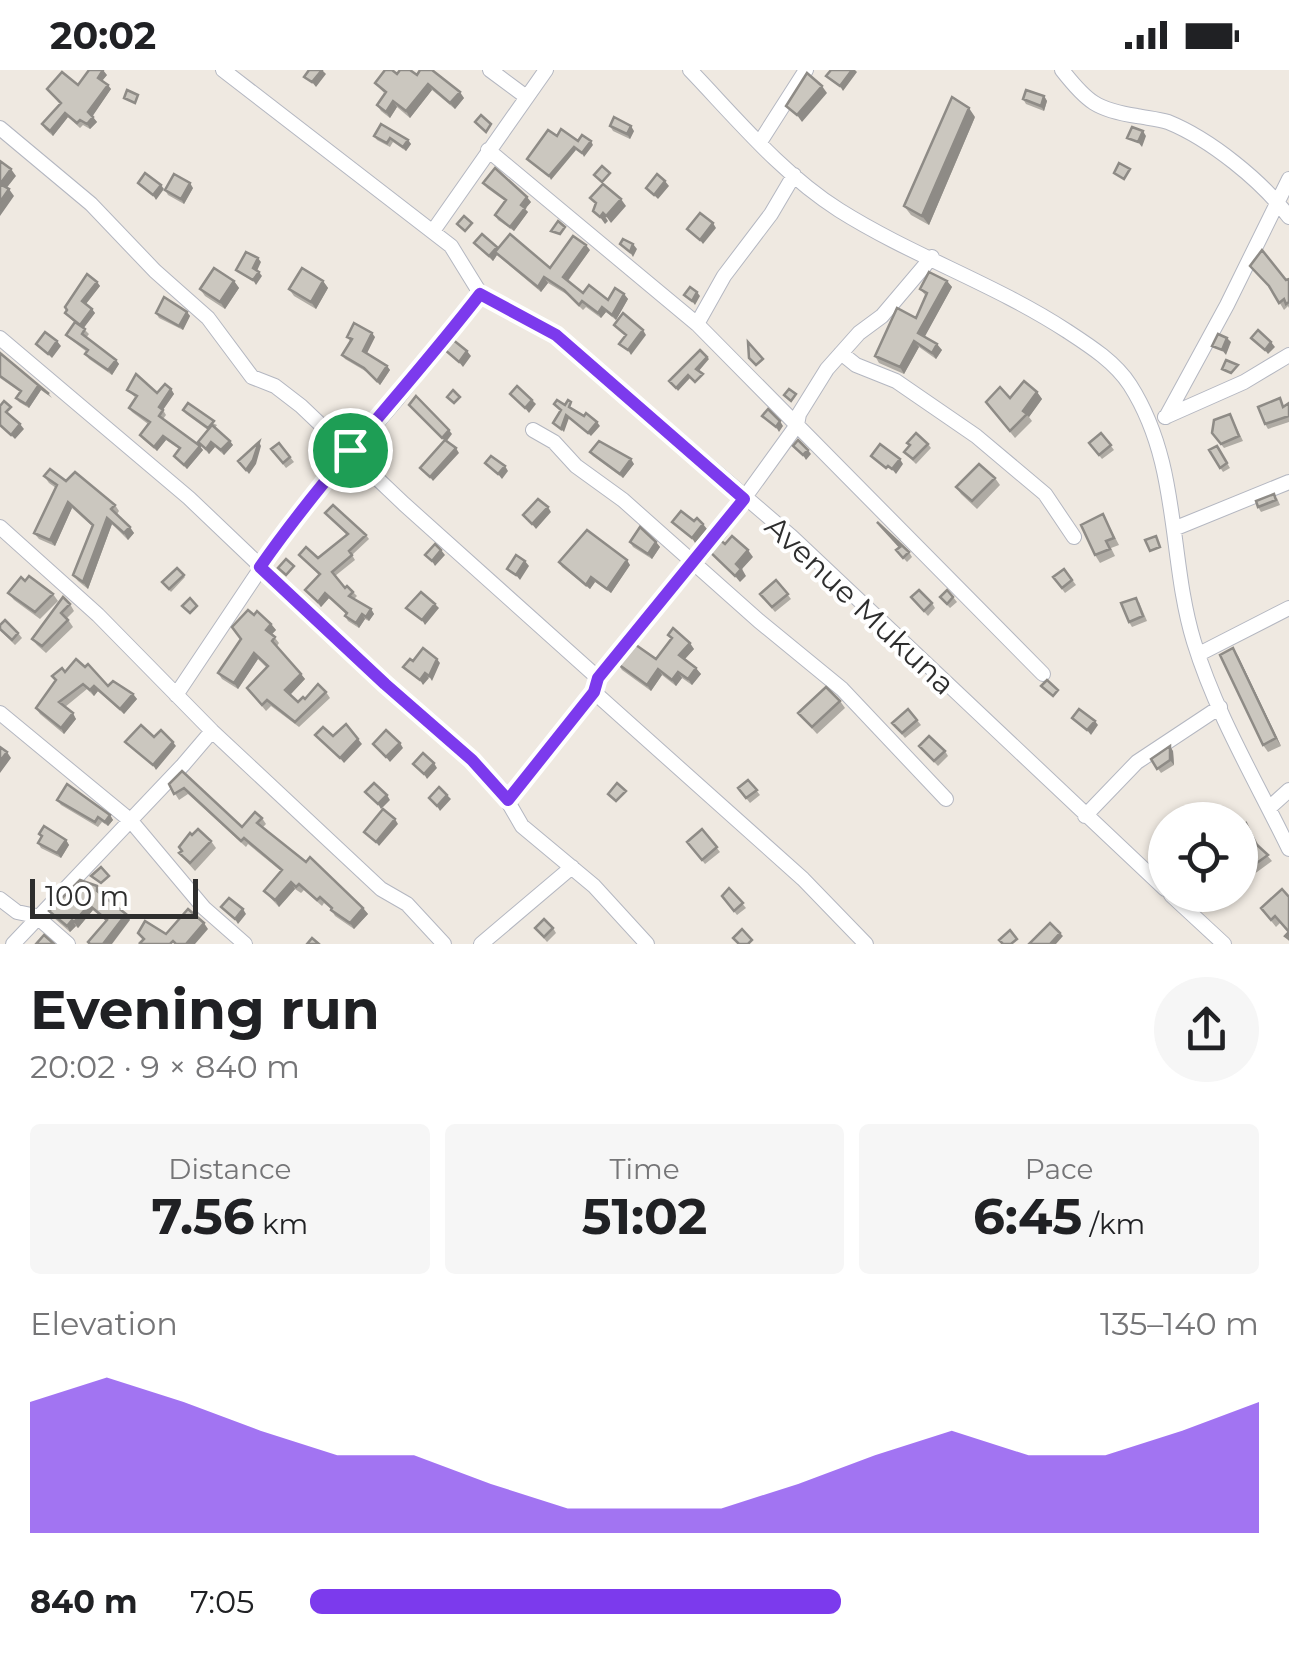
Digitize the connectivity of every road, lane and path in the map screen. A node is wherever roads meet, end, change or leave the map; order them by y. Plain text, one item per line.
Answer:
1 (222, 70) edge
2 (490, 70) edge
3 (546, 70) edge
4 (690, 70) edge
5 (806, 70) edge
6 (1062, 70) edge
7 (525, 96) junction
8 (0, 128) edge
9 (760, 142) junction
10 (488, 150) junction
11 (794, 174) junction
12 (1289, 178) edge
13 (1278, 202) junction
14 (1289, 217) edge
15 (432, 231) junction
16 (932, 258) junction
17 (480, 294) junction
18 (697, 324) junction
19 (0, 338) edge
20 (840, 353) junction
21 (1289, 355) edge
22 (1166, 417) junction
23 (1149, 424) junction
24 (797, 425) junction
25 (533, 430) dead end
26 (350, 450) junction
27 (1289, 482) edge
28 (744, 499) junction
29 (0, 527) edge
30 (1176, 528) junction
31 (1074, 536) dead end
32 (694, 563) junction
33 (260, 567) junction
34 (1289, 608) edge
35 (1198, 654) junction
36 (1043, 674) dead end
37 (596, 685) junction
38 (176, 695) junction
39 (1220, 707) junction
40 (0, 712) edge
41 (212, 731) junction
42 (1289, 790) edge
43 (946, 799) dead end
44 (508, 800) junction
45 (1269, 808) junction
46 (1085, 816) junction
47 (131, 821) junction
48 (1289, 849) edge
49 (572, 867) junction
50 (1148, 874) edge
51 (0, 899) edge
52 (1189, 912) edge
53 (36, 916) junction
54 (13, 944) edge
55 (68, 944) edge
56 (245, 944) edge
57 (444, 944) edge
58 (482, 944) edge
59 (647, 944) edge
60 (866, 944) edge
61 (1224, 944) edge

1 - 15 street, Avenue Mukuna
2 - 7 street
3 - 7 street
4 - 9 street
5 - 9 street
6 - 13 street
7 - 10 street
8 - 26 street
9 - 11 street
10 - 15 street
10 - 18 street
11 - 16 street
11 - 18 street
12 - 13 street
13 - 14 street
13 - 22 street
15 - 17 street, Avenue Mukuna
16 - 20 street
16 - 23 street
17 - 26 street
17 - 28 street, Avenue Mukuna
18 - 24 street
19 - 33 street
20 - 24 street
20 - 31 street
21 - 22 street
22 - 23 street
23 - 30 street
24 - 28 street
24 - 36 street
25 - 32 street
26 - 33 street
26 - 37 street
27 - 30 street
28 - 32 street
28 - 46 street, Avenue Mukuna
29 - 38 street
30 - 35 street
32 - 37 street
32 - 43 street
33 - 38 street
33 - 44 street
34 - 35 street
35 - 39 street
37 - 44 street
37 - 60 street
38 - 41 street
39 - 45 street
39 - 46 street
40 - 47 street
41 - 47 street
41 - 57 street
42 - 45 street
44 - 49 street
45 - 48 street
46 - 50 street, Avenue Mukuna
47 - 53 street
47 - 56 street
49 - 58 street
49 - 59 street
51 - 53 street
52 - 61 street
53 - 54 street
53 - 55 street

